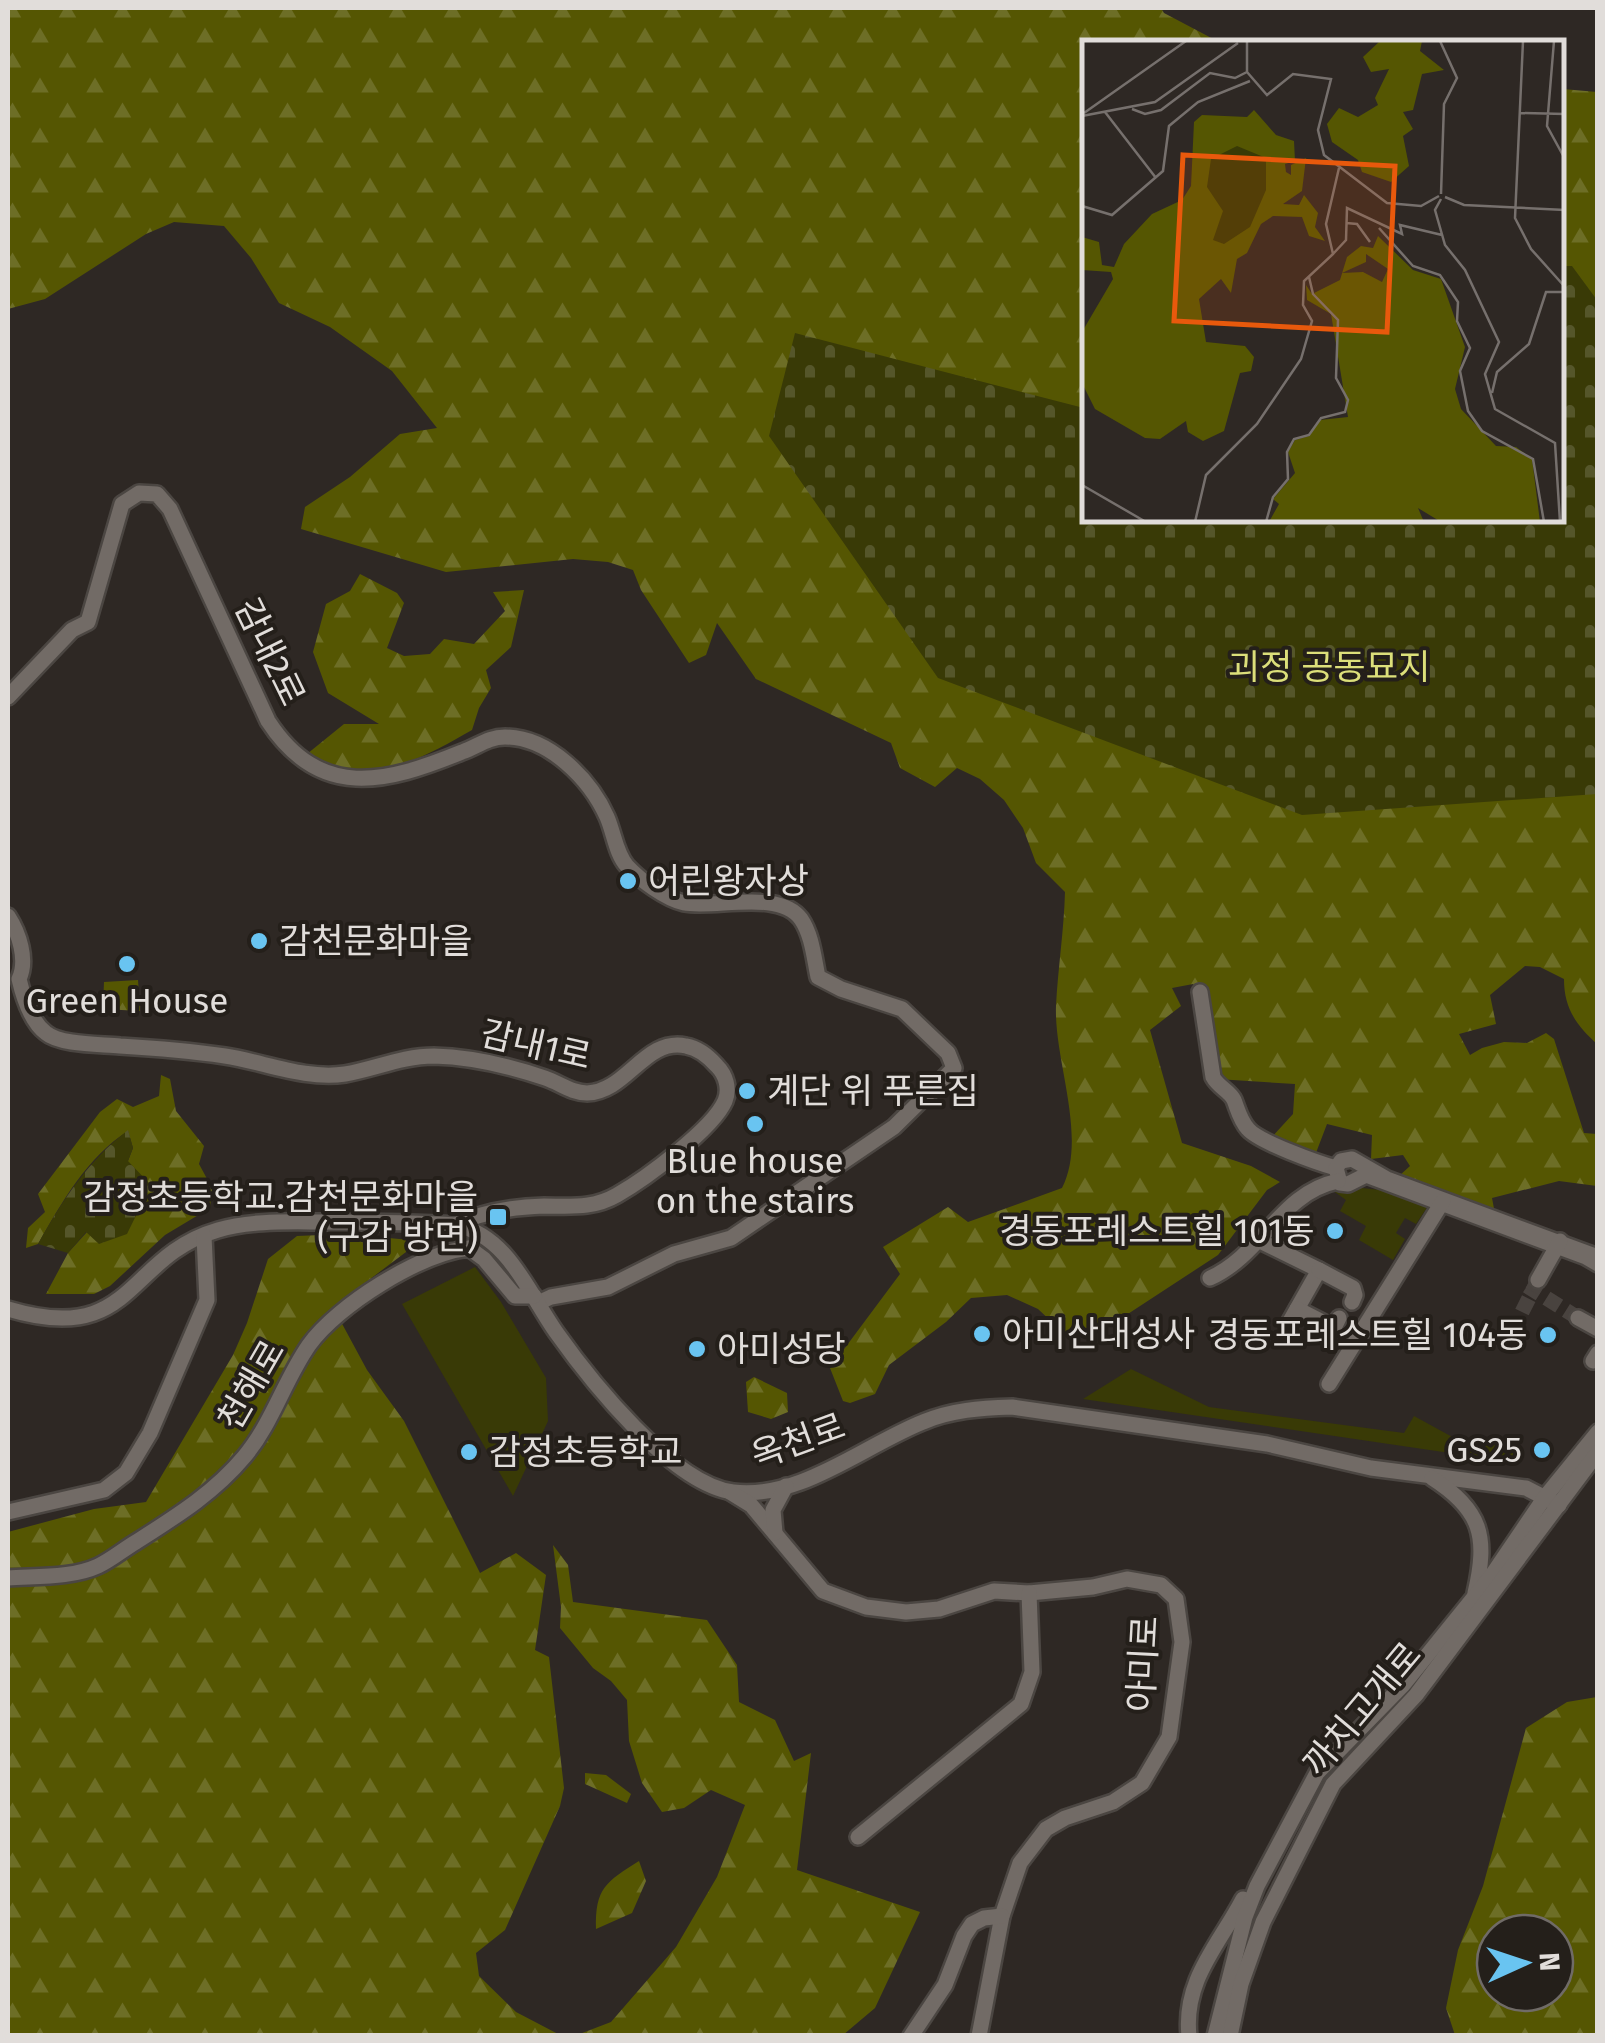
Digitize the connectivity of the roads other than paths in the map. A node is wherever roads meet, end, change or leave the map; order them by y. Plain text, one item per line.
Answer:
1 (8, 697) edge
2 (8, 916) edge
3 (13, 978) edge
4 (1200, 992) dead end
5 (1337, 1175) junction
6 (1439, 1202) junction
7 (456, 1224) junction
8 (204, 1236) junction
9 (1260, 1241) junction
10 (1555, 1243) junction
11 (1598, 1257) edge
12 (1598, 1264) edge
13 (1318, 1270) junction
14 (1210, 1278) dead end
15 (1535, 1278) tunnel mouth
16 (536, 1300) junction
17 (8, 1309) edge
18 (1361, 1310) junction
19 (1340, 1318) dead end
20 (1578, 1318) tunnel mouth
21 (1598, 1329) edge
22 (1327, 1383) dead end
23 (1598, 1432) edge
24 (1598, 1452) edge
25 (1566, 1472) junction
26 (1429, 1475) junction
27 (786, 1486) junction
28 (1526, 1488) junction
29 (729, 1492) junction
30 (1552, 1501) junction
31 (8, 1512) edge
32 (775, 1533) junction
33 (8, 1578) edge
34 (1030, 1594) junction
35 (1474, 1597) junction
36 (858, 1837) dead end
37 (1256, 1886) junction
38 (1002, 1916) junction
39 (912, 2036) edge
40 (978, 2036) edge
41 (1189, 2036) edge
42 (1215, 2036) edge
43 (1230, 2036) edge

1 - 16 street, 감내2로
2 - 3 street, 감내1로
3 - 7 street, 감내1로
4 - 5 street
5 - 6 street
5 - 9 street
6 - 10 street
6 - 18 street
7 - 8 street, 옥천로
7 - 16 street, 옥천로
8 - 17 street, 옥천로
8 - 31 street
9 - 13 street
9 - 14 street
10 - 11 street
10 - 12 street
10 - 15 street
13 - 18 street
13 - 19 street
16 - 29 street, 옥천로
16 - 33 street, 천해로
18 - 22 street
20 - 21 street
23 - 25 street
24 - 30 street, 까치고개로
25 - 28 street
25 - 30 street
26 - 27 street, 옥천로
26 - 28 street, 옥천로
26 - 35 street
27 - 29 street, 옥천로
27 - 32 street
28 - 30 street, 옥천로
29 - 32 street, 아미로
30 - 35 street
30 - 43 street, 까치고개로
32 - 34 street, 아미로
34 - 36 street
34 - 38 street, 아미로
35 - 37 street
37 - 41 street
37 - 42 street
38 - 39 street
38 - 40 street, 아미로

